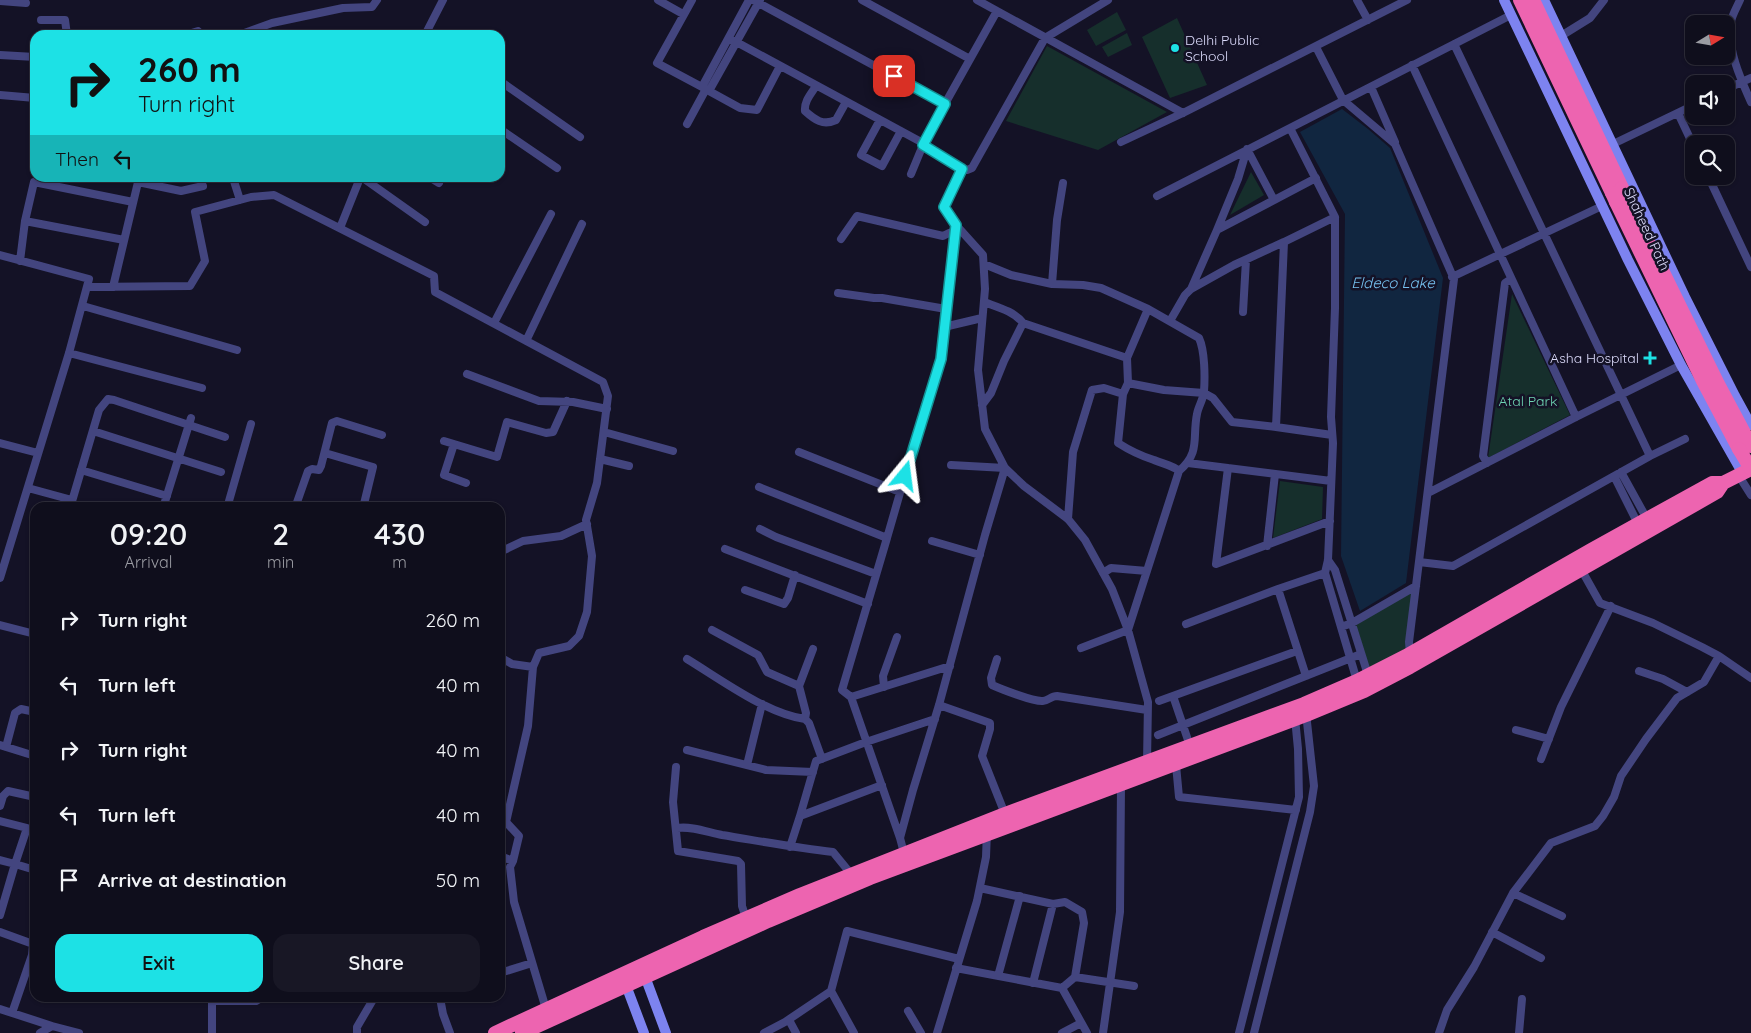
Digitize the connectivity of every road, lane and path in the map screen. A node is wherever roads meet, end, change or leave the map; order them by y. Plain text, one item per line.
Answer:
1 (377, 0) edge
2 (444, 0) edge
3 (658, 0) edge
4 (692, 0) edge
5 (749, 0) edge
6 (862, 0) edge
7 (977, 0) edge
8 (1108, 0) edge
9 (1357, 0) edge
10 (1407, 0) edge
11 (1504, 0) edge
12 (1520, 0) edge
13 (1533, 0) edge
14 (1544, 0) edge
15 (1604, 0) edge
16 (1740, 0) edge
17 (0, 1) edge
18 (757, 1) edge
19 (26, 4) dead end
20 (997, 11) junction
21 (684, 14) junction
22 (1511, 15) junction
23 (40, 20) dead end
24 (1368, 20) junction
25 (66, 30) edge
26 (253, 30) edge
27 (430, 30) edge
28 (1561, 36) junction
29 (1045, 38) junction
30 (732, 40) junction
31 (1454, 44) junction
32 (1316, 47) junction
33 (0, 55) edge
34 (30, 57) edge
35 (970, 59) junction
36 (1412, 65) junction
37 (780, 66) junction
38 (1751, 78) edge
39 (1742, 82) junction
40 (505, 84) edge
41 (1735, 85) edge
42 (816, 86) junction
43 (1371, 86) junction
44 (706, 89) junction
45 (0, 95) edge
46 (30, 98) edge
47 (1343, 100) junction
48 (846, 102) junction
49 (1751, 102) edge
50 (945, 104) junction
51 (1685, 110) edge
52 (1183, 113) junction
53 (1678, 113) junction
54 (880, 120) junction
55 (687, 124) dead end
56 (1290, 128) junction
57 (901, 131) junction
58 (505, 132) edge
59 (1688, 135) edge
60 (580, 137) dead end
61 (1121, 142) dead end
62 (923, 144) junction
63 (1395, 144) junction
64 (1613, 144) junction
65 (1247, 149) junction
66 (557, 168) dead end
67 (962, 169) junction
68 (911, 174) dead end
69 (1316, 178) junction
70 (138, 182) edge
71 (146, 182) edge
72 (234, 182) edge
73 (359, 182) edge
74 (367, 182) edge
75 (1063, 183) dead end
76 (1712, 185) edge
77 (203, 186) dead end
78 (1622, 194) junction
79 (1158, 196) dead end
80 (240, 200) junction
81 (1274, 200) junction
82 (133, 202) junction
83 (1602, 206) junction
84 (551, 214) dead end
85 (1335, 217) junction
86 (25, 221) junction
87 (425, 222) dead end
88 (582, 224) dead end
89 (956, 225) junction
90 (340, 228) junction
91 (1217, 230) junction
92 (1544, 233) junction
93 (841, 239) dead end
94 (124, 240) junction
95 (1284, 242) junction
96 (1500, 254) junction
97 (0, 255) edge
98 (1246, 260) junction
99 (20, 261) junction
100 (984, 264) junction
101 (1751, 267) edge
102 (1452, 277) junction
103 (1512, 279) junction
104 (1052, 284) junction
105 (88, 287) junction
106 (113, 287) junction
107 (1191, 289) junction
108 (838, 294) dead end
109 (984, 302) junction
110 (83, 306) junction
111 (1148, 309) junction
112 (946, 310) junction
113 (1243, 312) dead end
114 (982, 318) junction
115 (1170, 321) junction
116 (1023, 323) junction
117 (494, 324) junction
118 (944, 326) junction
119 (526, 341) junction
120 (237, 350) dead end
121 (69, 353) junction
122 (1127, 358) junction
123 (1681, 365) junction
124 (467, 374) dead end
125 (1128, 383) junction
126 (202, 388) dead end
127 (1204, 393) junction
128 (1123, 394) junction
129 (1621, 394) junction
130 (567, 402) junction
131 (982, 405) junction
132 (607, 410) junction
133 (1576, 417) junction
134 (189, 421) junction
135 (251, 424) dead end
136 (1751, 425) edge
137 (1276, 427) junction
138 (93, 431) junction
139 (604, 432) junction
140 (382, 435) dead end
141 (1332, 435) junction
142 (225, 437) dead end
143 (1685, 439) dead end
144 (444, 441) dead end
145 (0, 443) edge
146 (454, 444) junction
147 (1747, 447) edge
148 (673, 451) dead end
149 (325, 452) junction
150 (799, 452) dead end
151 (38, 453) junction
152 (1650, 456) junction
153 (178, 458) junction
154 (600, 459) junction
155 (1188, 463) junction
156 (1487, 463) junction
157 (951, 465) dead end
158 (629, 466) dead end
159 (1005, 468) junction
160 (1228, 468) junction
161 (80, 470) junction
162 (1179, 471) junction
163 (221, 472) dead end
164 (1275, 474) junction
165 (1618, 474) junction
166 (1747, 475) edge
167 (1332, 481) junction
168 (466, 483) dead end
169 (1723, 483) junction
170 (759, 487) dead end
171 (28, 488) junction
172 (900, 492) junction
173 (1428, 493) junction
174 (1751, 495) edge
175 (167, 496) junction
176 (66, 502) edge
177 (72, 502) edge
178 (165, 502) edge
179 (229, 502) edge
180 (298, 502) edge
181 (364, 502) edge
182 (1068, 519) junction
183 (1330, 521) junction
184 (1642, 522) junction
185 (587, 524) junction
186 (760, 530) dead end
187 (887, 538) junction
188 (932, 541) dead end
189 (1267, 546) junction
190 (725, 549) dead end
191 (505, 550) edge
192 (980, 555) junction
193 (3, 560) edge
194 (1328, 560) junction
195 (1420, 562) junction
196 (1581, 569) junction
197 (1147, 571) junction
198 (1103, 572) junction
199 (1325, 573) junction
200 (876, 574) junction
201 (795, 575) junction
202 (0, 578) edge
203 (1416, 586) junction
204 (1278, 589) junction
205 (744, 590) dead end
206 (868, 604) junction
207 (1611, 606) junction
208 (1352, 623) junction
209 (1186, 624) dead end
210 (0, 625) edge
211 (1341, 627) junction
212 (712, 630) dead end
213 (1128, 630) junction
214 (30, 633) edge
215 (897, 637) dead end
216 (1081, 648) dead end
217 (812, 649) dead end
218 (1297, 651) junction
219 (1362, 654) junction
220 (1410, 654) junction
221 (1719, 656) junction
222 (1350, 658) junction
223 (687, 659) dead end
224 (996, 659) dead end
225 (505, 660) edge
226 (950, 666) junction
227 (533, 667) junction
228 (1639, 672) dead end
229 (1306, 676) junction
230 (1362, 678) junction
231 (1751, 678) edge
232 (799, 686) junction
233 (884, 687) junction
234 (1687, 692) junction
235 (1173, 696) junction
236 (851, 697) junction
237 (1159, 701) dead end
238 (762, 704) junction
239 (939, 705) junction
240 (1147, 710) junction
241 (30, 711) edge
242 (1300, 712) junction
243 (805, 719) junction
244 (935, 719) junction
245 (1183, 725) junction
246 (1516, 730) dead end
247 (1158, 735) dead end
248 (1549, 739) junction
249 (866, 742) junction
250 (3, 746) edge
251 (1190, 746) junction
252 (686, 750) dead end
253 (30, 754) edge
254 (822, 759) junction
255 (1541, 759) dead end
256 (1148, 762) junction
257 (746, 765) junction
258 (1176, 765) junction
259 (676, 767) dead end
260 (813, 772) junction
261 (882, 785) junction
262 (1121, 785) junction
263 (30, 796) edge
264 (0, 806) edge
265 (1296, 810) junction
266 (1005, 814) junction
267 (800, 816) junction
268 (0, 821) edge
269 (677, 828) junction
270 (986, 828) junction
271 (30, 829) edge
272 (30, 831) edge
273 (900, 838) junction
274 (790, 847) junction
275 (904, 853) junction
276 (505, 858) edge
277 (0, 860) edge
278 (513, 861) junction
279 (15, 864) junction
280 (30, 868) edge
281 (851, 874) junction
282 (4, 886) edge
283 (980, 888) junction
284 (1513, 893) junction
285 (1020, 896) junction
286 (1053, 904) junction
287 (0, 915) edge
288 (1562, 916) dead end
289 (746, 918) junction
290 (0, 932) edge
291 (1492, 932) junction
292 (30, 943) edge
293 (1541, 958) dead end
294 (959, 959) junction
295 (30, 960) edge
296 (532, 963) junction
297 (956, 968) junction
298 (505, 971) edge
299 (643, 971) junction
300 (998, 976) junction
301 (1075, 977) junction
302 (624, 980) junction
303 (1032, 982) junction
304 (1111, 983) junction
305 (1134, 986) dead end
306 (1062, 988) junction
307 (831, 991) junction
308 (1522, 999) dead end
309 (212, 1002) edge
310 (372, 1002) edge
311 (441, 1002) edge
312 (0, 1009) edge
313 (546, 1009) junction
314 (908, 1011) dead end
315 (12, 1014) junction
316 (789, 1020) junction
317 (1081, 1022) junction
318 (52, 1026) junction
319 (531, 1031) edge
320 (40, 1033) edge
321 (79, 1033) edge
322 (212, 1033) edge
323 (357, 1033) edge
324 (450, 1033) edge
325 (495, 1033) edge
326 (644, 1033) edge
327 (666, 1033) edge
328 (764, 1033) edge
329 (796, 1033) edge
330 (854, 1033) edge
331 (921, 1033) edge
332 (937, 1033) edge
333 (1062, 1033) edge
334 (1087, 1033) edge
335 (1103, 1033) edge
336 (1239, 1033) edge
337 (1254, 1033) edge
338 (1439, 1033) edge
339 (1519, 1033) edge

1 - 26 street
2 - 27 street
3 - 21 street
4 - 21 street
5 - 30 street
6 - 35 street
7 - 20 street
8 - 29 street
9 - 24 street
10 - 24 street
11 - 22 street
12 - 78 highway, Shaheed Path
13 - 78 highway, Shaheed Path
14 - 28 street
15 - 28 street
16 - 39 street
17 - 19 street
18 - 30 street
18 - 50 street
20 - 29 street
20 - 35 street
21 - 44 street
22 - 31 street
22 - 83 street
23 - 25 street
24 - 32 street
28 - 64 street
29 - 52 street
29 - 67 street
30 - 37 street
30 - 44 street
31 - 36 street
31 - 92 street
32 - 47 street
32 - 52 street
33 - 34 street
35 - 50 street
36 - 43 street
36 - 96 street
37 - 42 street
37 - 44 street
38 - 39 street
39 - 41 street
39 - 49 street
40 - 60 street
42 - 48 street
42 - 48 street
43 - 47 street
43 - 63 street
44 - 55 street
45 - 46 street
47 - 56 street
47 - 63 street
48 - 54 street
50 - 62 street
51 - 53 street
52 - 61 street
53 - 59 street
53 - 64 street
54 - 57 street
54 - 57 street
56 - 65 street
56 - 69 street
57 - 62 street
58 - 66 street
62 - 67 street
62 - 68 street
63 - 102 street
64 - 78 street
65 - 79 street
65 - 81 street
65 - 91 street
67 - 89 street
69 - 81 street
69 - 85 street
70 - 82 street
71 - 77 street
72 - 80 street
73 - 90 street
74 - 87 street
75 - 104 street
76 - 101 street
78 - 83 street
78 - 136 street
78 - 147 highway, Shaheed Path
80 - 90 street
80 - 106 street
81 - 91 street
82 - 86 street
82 - 94 street
83 - 92 street
83 - 123 street
84 - 117 street
85 - 95 street
85 - 141 street
86 - 94 street
86 - 99 street
88 - 119 street
89 - 93 street
89 - 100 street
89 - 112 street
90 - 117 street
91 - 107 street
92 - 96 street
92 - 129 street
94 - 106 street
95 - 98 street
95 - 137 street
96 - 102 street
96 - 103 street
97 - 99 street
98 - 107 street
98 - 113 street
99 - 105 street
100 - 104 street
100 - 109 street
102 - 173 street
103 - 133 street
103 - 156 street
104 - 111 street
105 - 106 street
105 - 110 street
107 - 115 street
108 - 112 street
109 - 114 street
109 - 116 street
110 - 120 street
110 - 121 street
111 - 115 street
111 - 122 street
112 - 118 street
114 - 118 street
114 - 131 street
115 - 127 street
116 - 122 street
116 - 131 street
117 - 119 street
118 - 172 street
119 - 132 street
121 - 126 street
121 - 151 street
122 - 125 street
123 - 129 street
123 - 166 street
124 - 130 street
125 - 127 street
125 - 128 street
127 - 137 street
127 - 155 street
128 - 162 street
128 - 182 street
129 - 133 street
129 - 152 street
130 - 132 street
130 - 146 street
131 - 159 street
132 - 139 street
133 - 156 street
134 - 138 street
134 - 142 street
134 - 153 street
135 - 179 street
137 - 141 street
138 - 153 street
138 - 161 street
139 - 148 street
139 - 154 street
140 - 149 street
141 - 167 street
143 - 152 street
144 - 146 street
145 - 151 street
146 - 168 street
147 - 166 highway, Shaheed Path, bridge
149 - 180 street
149 - 181 street
150 - 172 street
151 - 171 street
152 - 165 street
153 - 163 street
153 - 175 street
154 - 158 street
154 - 185 street
155 - 160 street
155 - 162 street
156 - 173 street
157 - 159 street
159 - 182 street
159 - 192 street
160 - 164 street
160 - 189 street
161 - 175 street
161 - 177 street
162 - 197 street
164 - 167 street
164 - 189 street
165 - 184 street
165 - 195 street
166 - 169 highway
166 - 174 street
167 - 183 street
169 - 184 highway
169 - 196 highway
170 - 187 street
171 - 176 street
171 - 193 street
172 - 187 street
173 - 195 street
175 - 178 street
182 - 198 street
183 - 189 street
183 - 194 street
184 - 220 highway
185 - 191 street
185 - 227 street
186 - 200 street
187 - 200 street
188 - 192 street
190 - 201 street
192 - 226 street
193 - 202 street
194 - 199 street
194 - 208 street
195 - 203 street
196 - 207 street
196 - 242 highway
197 - 198 street
197 - 213 street
198 - 213 street
199 - 204 street
199 - 211 street
200 - 206 street
201 - 205 street
201 - 206 street
203 - 208 street
203 - 220 street
204 - 209 street
204 - 218 street
206 - 236 street
207 - 221 street
207 - 248 street
208 - 211 street
208 - 219 street
210 - 214 street
211 - 222 street
212 - 232 street
213 - 216 street
213 - 240 street
215 - 233 street
217 - 232 street
218 - 229 street
218 - 235 street
219 - 222 street
219 - 230 street
220 - 230 highway
221 - 231 street
221 - 234 street
222 - 229 street
222 - 230 street
223 - 238 street
224 - 240 street
225 - 227 street
226 - 233 street
226 - 239 street
227 - 278 street
228 - 234 street
229 - 245 street
230 - 242 highway
232 - 243 street
233 - 236 street
234 - 284 street
235 - 237 street
235 - 245 street
236 - 249 street
238 - 243 street
238 - 257 street
239 - 244 street
239 - 266 street
240 - 256 street
241 - 250 street
242 - 251 highway
242 - 258 highway
242 - 265 street
242 - 337 street
243 - 254 street
244 - 249 street
244 - 273 street
245 - 247 street
245 - 251 street
246 - 248 street
248 - 255 street
249 - 254 street
249 - 261 street
250 - 253 street
251 - 256 highway
252 - 257 street
254 - 260 street
256 - 266 highway
257 - 260 street
258 - 262 highway
258 - 265 street
259 - 269 street
260 - 267 street
261 - 267 street
261 - 273 street
262 - 270 highway
262 - 304 street
263 - 264 street
265 - 336 street
266 - 270 highway
267 - 274 street
268 - 271 street
269 - 274 street
269 - 289 street
270 - 275 highway
270 - 283 street
270 - 299 highway
272 - 279 street
273 - 275 street
274 - 281 street
275 - 281 highway
276 - 278 street
277 - 279 street
278 - 296 street
279 - 280 street
279 - 282 street
281 - 289 highway
282 - 287 street
283 - 285 street
283 - 294 street
284 - 288 street
284 - 291 street
285 - 286 street
285 - 300 street
286 - 301 street
286 - 303 street
289 - 299 highway
290 - 292 street
291 - 293 street
291 - 338 street
294 - 297 street
294 - 307 street
295 - 315 street
296 - 298 street
296 - 313 street
297 - 300 street
297 - 332 street
299 - 302 highway
299 - 327 street
300 - 303 street
301 - 304 street
301 - 306 street
302 - 313 highway
302 - 319 highway
302 - 326 street
303 - 306 street
304 - 305 street
304 - 335 street
306 - 317 street
307 - 316 street
307 - 330 street
308 - 339 street
309 - 322 street
310 - 323 street
311 - 324 street
312 - 315 street
313 - 325 highway
314 - 331 street
315 - 318 street
316 - 328 street
316 - 329 street
317 - 333 street
317 - 334 street
318 - 320 street
318 - 321 street

